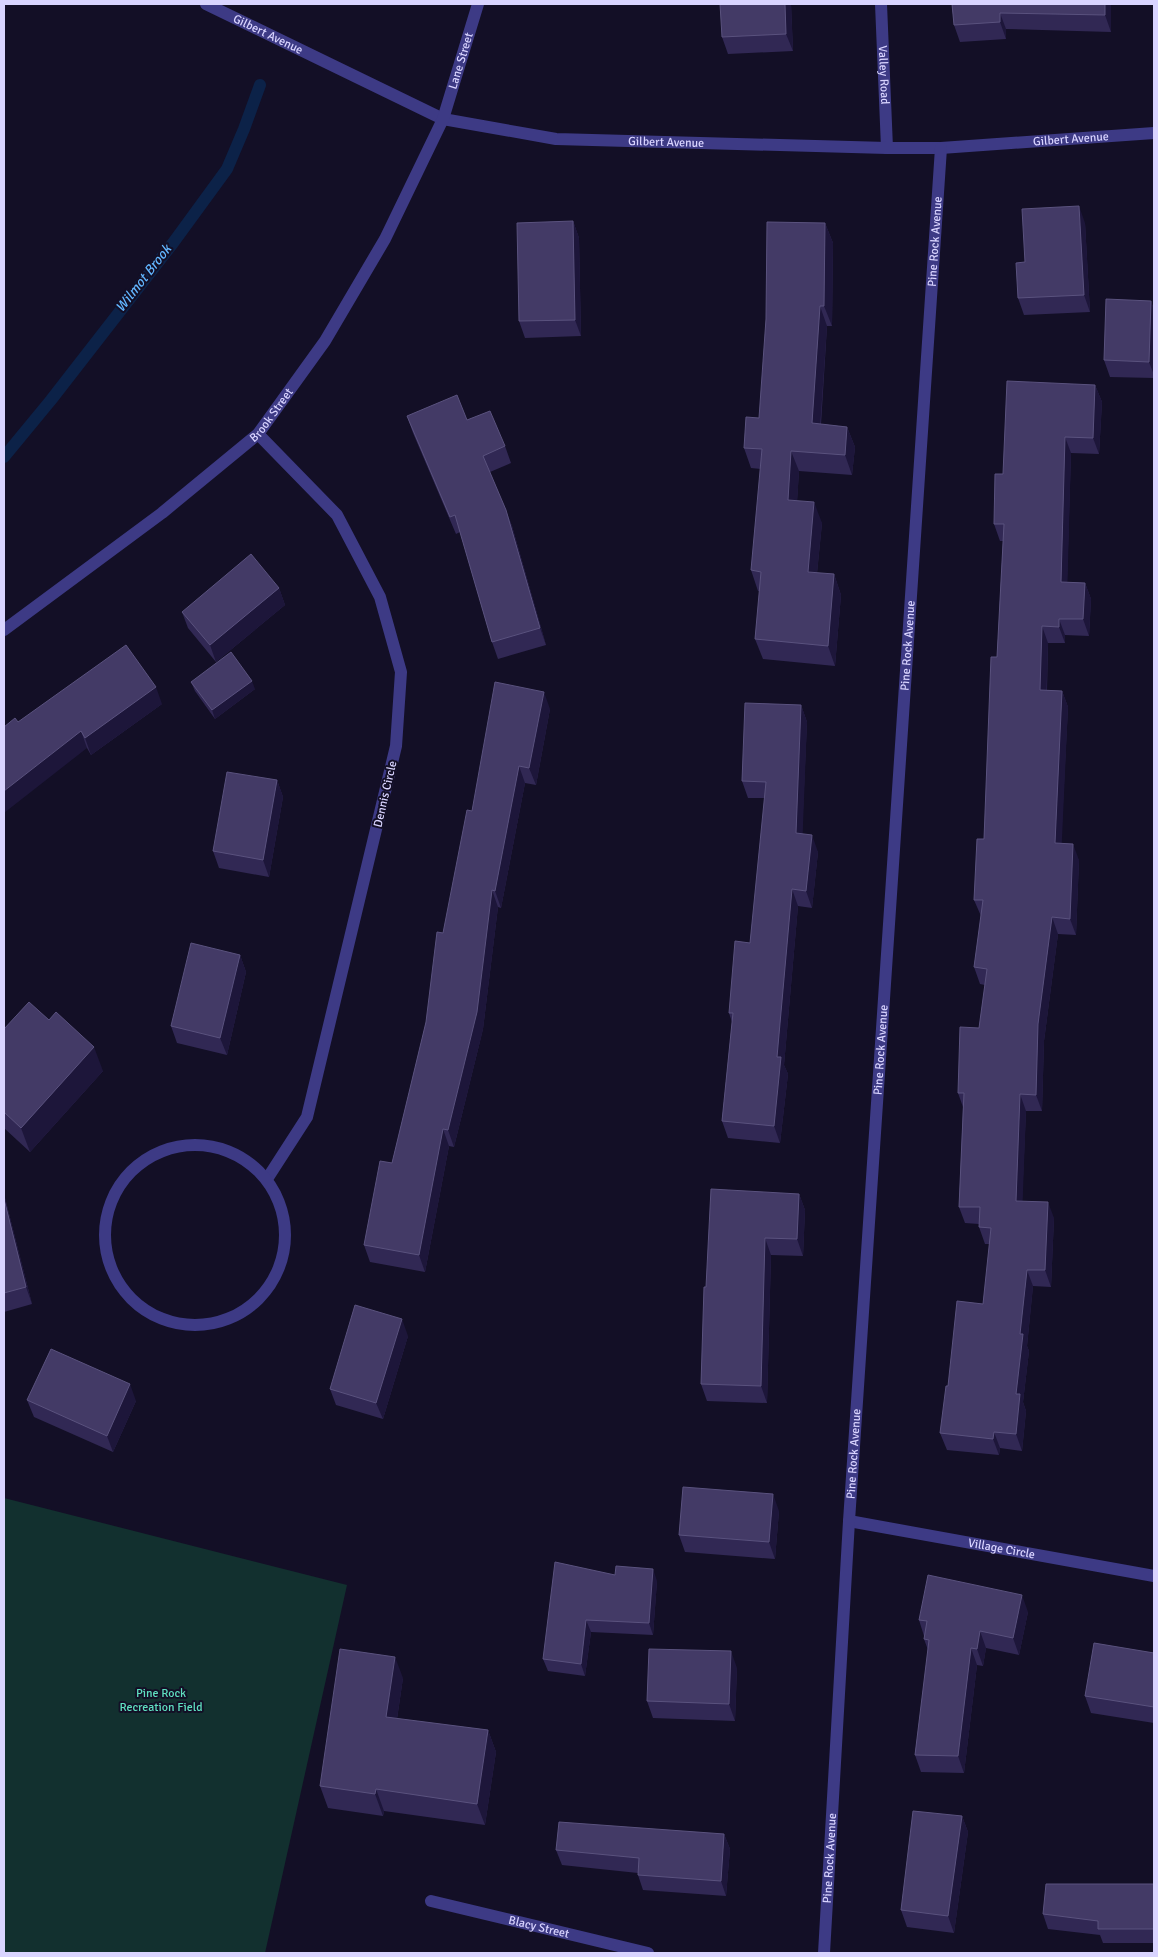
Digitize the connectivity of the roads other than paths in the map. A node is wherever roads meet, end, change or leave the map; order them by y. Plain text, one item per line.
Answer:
1 (206, 4) edge
2 (478, 4) edge
3 (881, 4) edge
4 (442, 119) junction
5 (1154, 134) edge
6 (887, 148) junction
7 (942, 148) junction
8 (258, 434) junction
9 (4, 630) edge
10 (267, 1179) junction
11 (849, 1521) junction
12 (1154, 1576) edge
13 (431, 1901) dead end
14 (648, 1953) edge
15 (824, 1953) edge

1 - 4 street, Gilbert Avenue
2 - 4 street, Lane Street
3 - 6 street, Valley Road
4 - 6 street, Gilbert Avenue
4 - 8 street, Brook Street
5 - 7 street, Gilbert Avenue
6 - 7 street, Gilbert Avenue
7 - 11 street, Pine Rock Avenue
8 - 9 street, Brook Street
8 - 10 street, Dennis Circle
10 - 10 street
11 - 12 street, Village Circle
11 - 15 street, Pine Rock Avenue
13 - 14 street, Blacy Street

